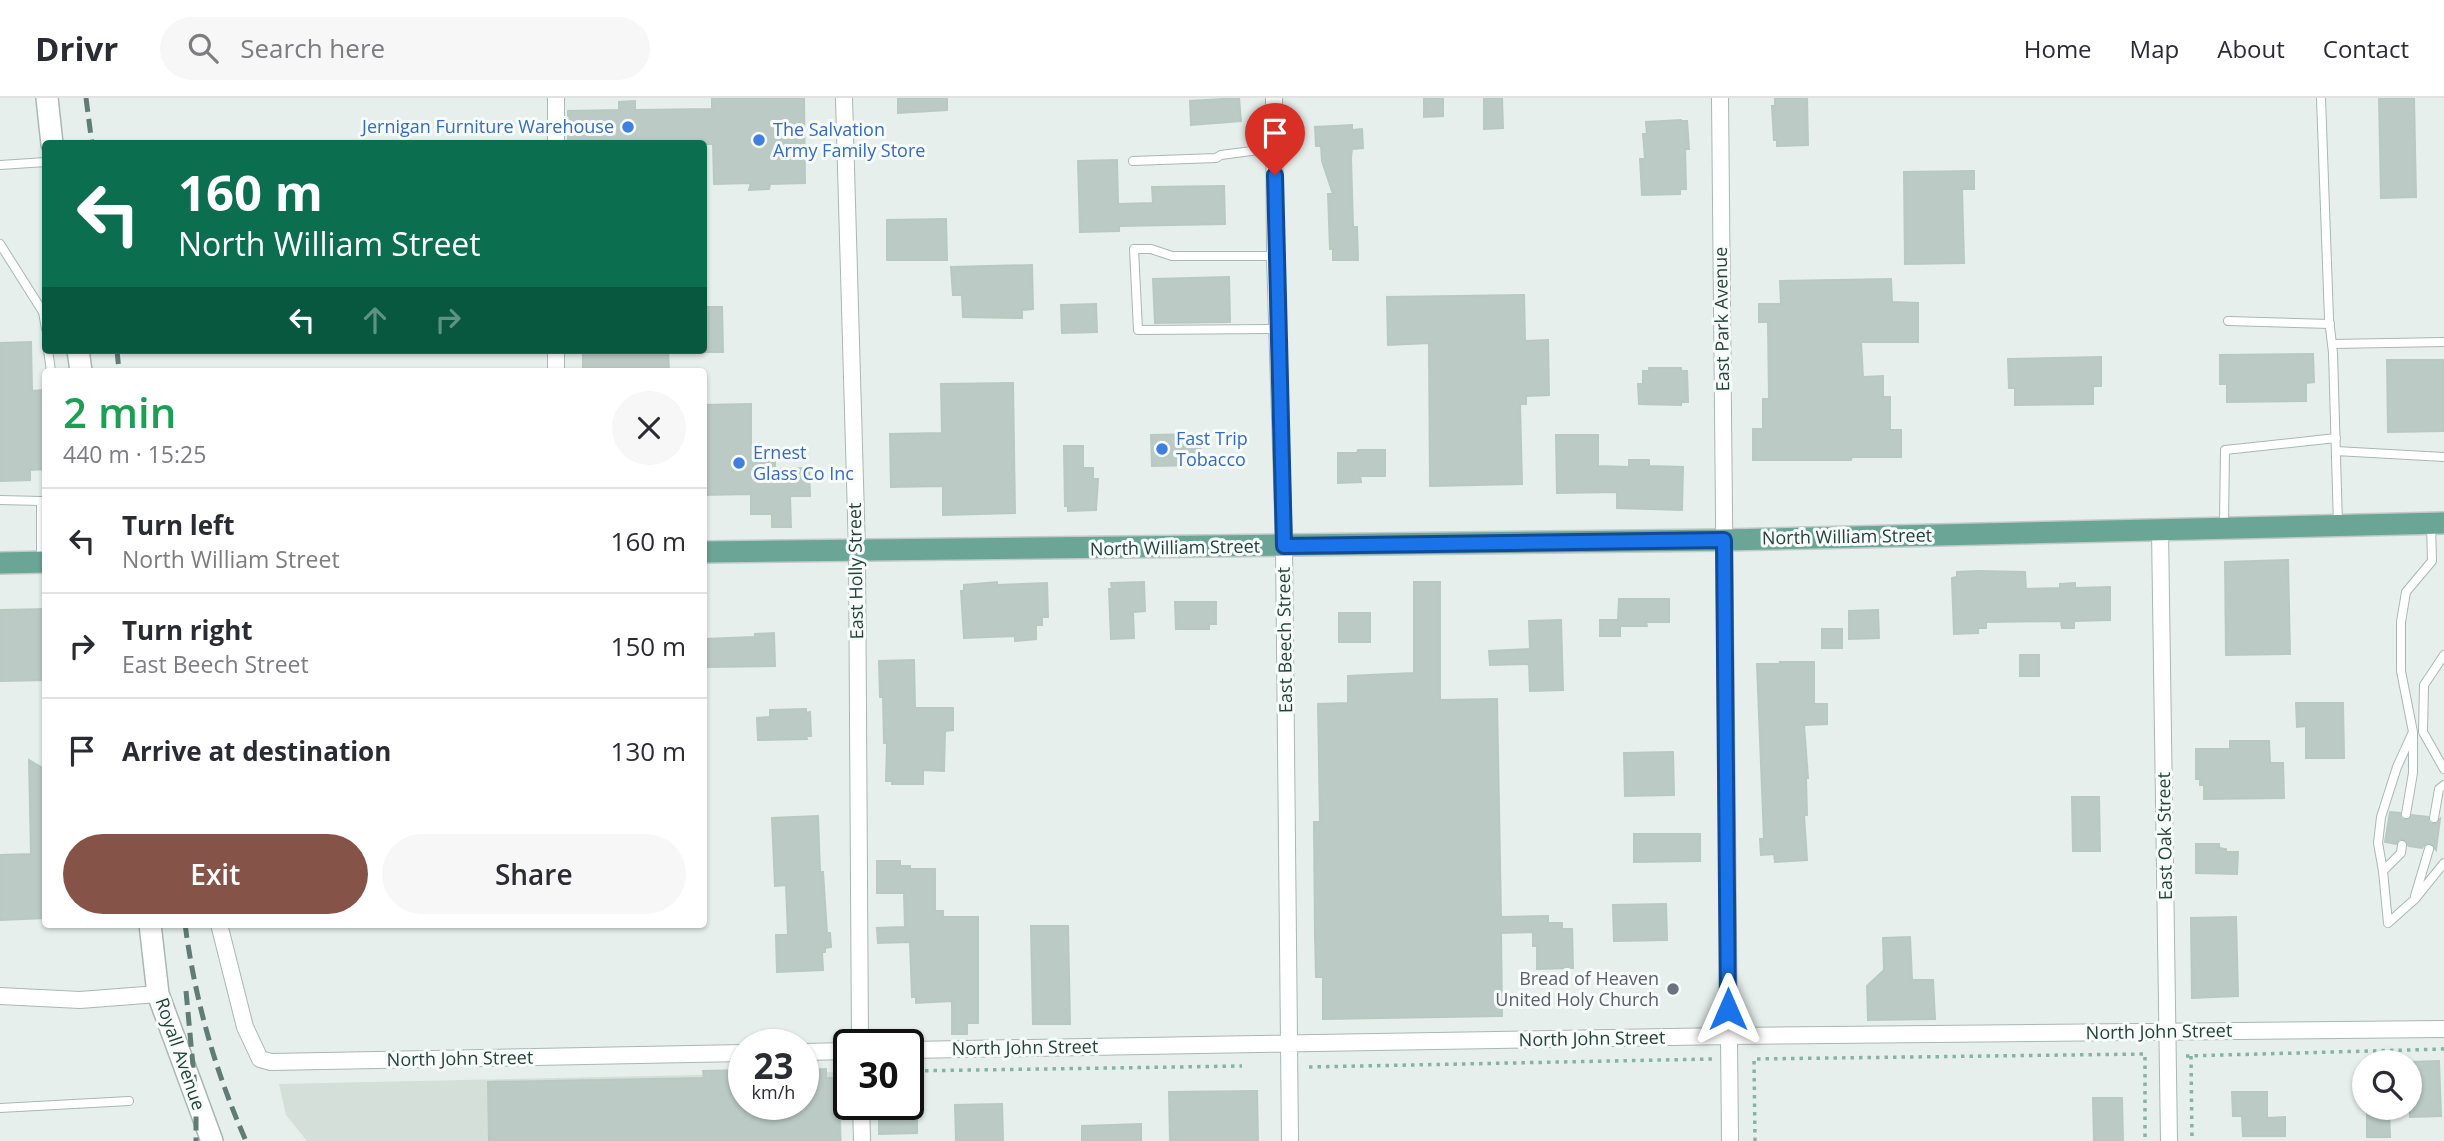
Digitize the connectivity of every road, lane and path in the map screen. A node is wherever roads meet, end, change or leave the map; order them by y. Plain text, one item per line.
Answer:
1 (47, 98) edge
2 (556, 98) edge
3 (844, 98) edge
4 (1274, 98) edge
5 (1720, 98) edge
6 (2321, 98) edge
7 (52, 140) edge
8 (556, 140) edge
9 (1274, 148) junction
10 (1133, 161) dead end
11 (42, 162) edge
12 (0, 165) edge
13 (0, 244) edge
14 (1275, 256) junction
15 (42, 310) edge
16 (2228, 321) dead end
17 (2330, 324) junction
18 (1278, 329) junction
19 (2444, 342) edge
20 (2332, 344) junction
21 (2336, 438) junction
22 (2336, 452) junction
23 (2444, 457) edge
24 (42, 498) edge
25 (0, 500) edge
26 (2438, 523) edge
27 (2338, 526) junction
28 (2224, 529) junction
29 (2160, 530) junction
30 (1724, 540) junction
31 (1284, 546) junction
32 (857, 551) junction
33 (707, 552) edge
34 (42, 562) edge
35 (0, 563) edge
36 (2444, 655) edge
37 (2413, 732) junction
38 (2423, 732) junction
39 (2444, 769) edge
40 (2444, 785) edge
41 (2406, 814) dead end
42 (2434, 818) dead end
43 (2402, 845) dead end
44 (2429, 849) dead end
45 (2444, 863) edge
46 (2384, 871) junction
47 (2415, 899) junction
48 (150, 928) edge
49 (220, 928) edge
50 (158, 994) junction
51 (0, 996) edge
52 (860, 1029) edge
53 (2444, 1029) edge
54 (2168, 1032) junction
55 (1728, 1037) junction
56 (1289, 1045) junction
57 (2444, 1049) edge
58 (924, 1050) edge
59 (728, 1053) edge
60 (1712, 1059) dead end
61 (1242, 1066) dead end
62 (1309, 1067) dead end
63 (924, 1071) edge
64 (129, 1101) dead end
65 (0, 1108) edge
66 (861, 1120) edge
67 (212, 1141) edge
68 (862, 1141) edge
69 (1290, 1141) edge
70 (1730, 1141) edge
71 (1755, 1141) edge
72 (2145, 1141) edge
73 (2169, 1141) edge
74 (2192, 1141) edge

1 - 7 street
2 - 8 street
3 - 32 street, East Holly Street
4 - 9 street, East Beech Street
5 - 30 street, East Park Avenue
6 - 17 lane
9 - 10 lane
9 - 14 street, East Beech Street
11 - 12 lane
13 - 15 lane
14 - 18 street, East Beech Street
14 - 18 lane
16 - 17 lane
17 - 20 lane
18 - 31 street, East Beech Street
19 - 20 lane
20 - 21 lane
21 - 22 lane
21 - 28 lane
22 - 23 lane
22 - 27 lane
24 - 25 lane
26 - 27 main road, North William Street
26 - 37 lane
27 - 28 main road, North William Street
28 - 29 main road, North William Street
29 - 30 main road, North William Street
29 - 54 street, East Oak Street
30 - 31 main road, North William Street
30 - 55 street, East Park Avenue
31 - 32 main road, North William Street
31 - 56 street, East Beech Street
32 - 33 main road, North William Street
32 - 52 street, East Holly Street
34 - 35 main road
36 - 38 lane
37 - 38 lane
37 - 41 lane
37 - 46 lane
38 - 39 lane
40 - 42 lane
43 - 46 lane
44 - 47 lane
45 - 47 lane
46 - 47 lane
48 - 50 street, Royall Avenue
49 - 59 street, North John Street
50 - 51 street
50 - 67 street, Royall Avenue
53 - 54 street, North John Street
54 - 55 street, North John Street
54 - 73 street, East Oak Street
55 - 56 street, North John Street
55 - 70 street, East Park Avenue
56 - 58 street, North John Street
56 - 69 street, East Beech Street
57 - 74 path
60 - 62 path
61 - 63 path
64 - 65 lane
66 - 68 street
71 - 72 path

